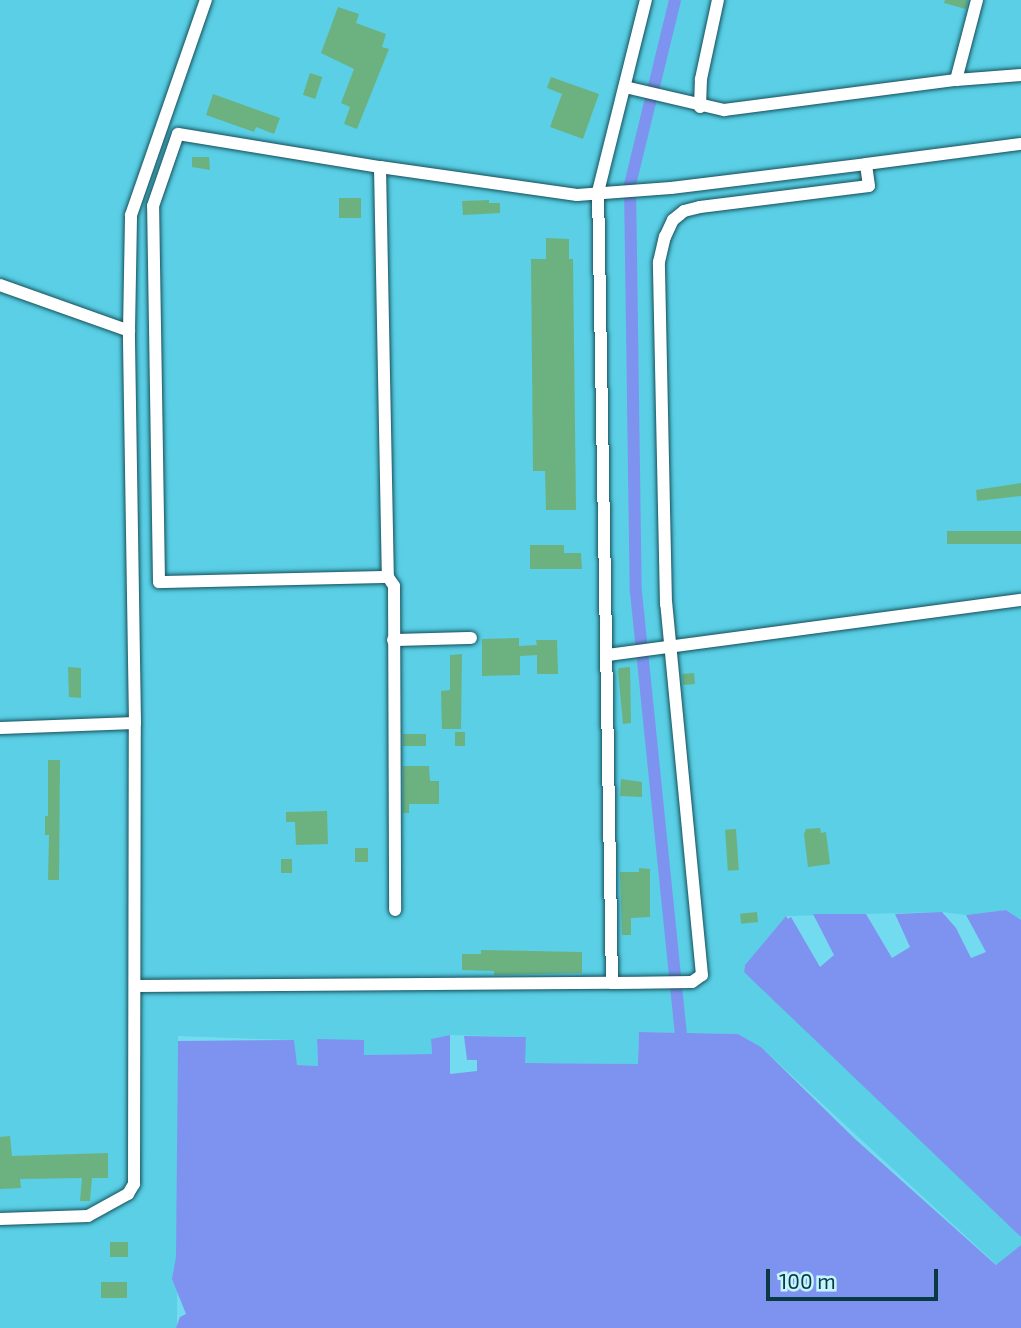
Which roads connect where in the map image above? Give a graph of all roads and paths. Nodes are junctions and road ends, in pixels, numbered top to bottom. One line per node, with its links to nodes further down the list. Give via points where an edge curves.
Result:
1 (206, 0): 14 (lane, via 131,215)
2 (646, 0): 7 (lane)
3 (718, 0): 8 (lane, via 701,79)
4 (977, 0): 6 (lane)
5 (1021, 75): 6 (lane)
6 (956, 80): 8 (lane, via 724,110)
7 (630, 89): 8 (lane); 12 (lane)
8 (700, 107)
9 (1021, 145): 10 (lane)
10 (866, 164): 12 (lane); 19 (lane, via 869,186 700,206 673,220 665,237 659,262)
11 (380, 167): 12 (lane, via 577,195); 15 (lane); 15 (lane, via 178,134 153,206 159,582)
12 (598, 192): 20 (lane)
13 (0, 285): 14 (lane)
14 (129, 331): 21 (lane)
15 (388, 577): 18 (lane, via 394,586)
16 (1021, 600): 19 (lane)
17 (471, 638): 18 (lane)
18 (393, 640): 23 (lane)
19 (664, 647): 20 (lane); 24 (lane, via 702,975 692,982)
20 (610, 655): 24 (lane)
21 (135, 723): 22 (lane); 25 (lane)
22 (0, 728)
23 (395, 910)
24 (612, 983): 25 (lane)
25 (136, 986): 26 (lane, via 134,1184 128,1194 88,1216)
26 (0, 1219)

